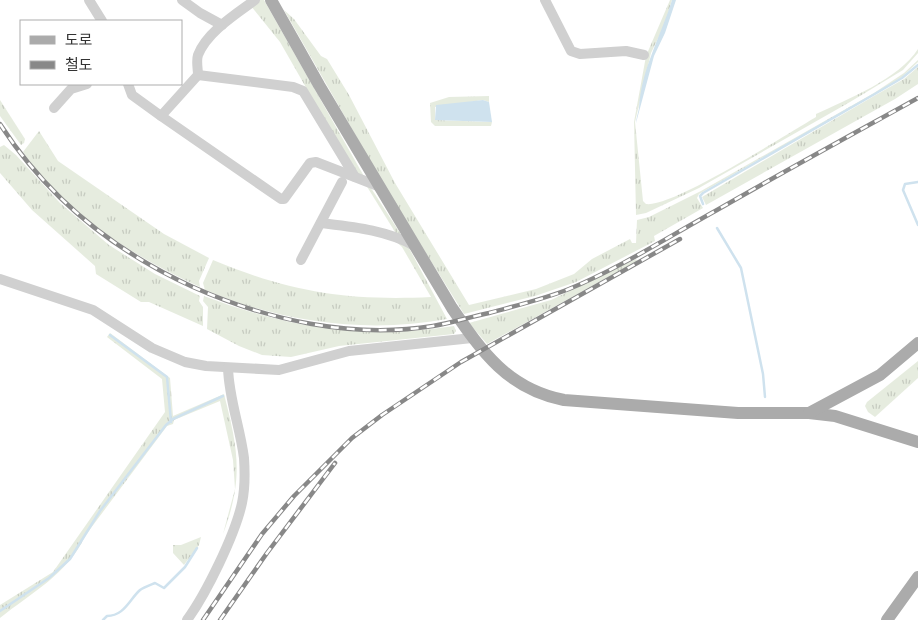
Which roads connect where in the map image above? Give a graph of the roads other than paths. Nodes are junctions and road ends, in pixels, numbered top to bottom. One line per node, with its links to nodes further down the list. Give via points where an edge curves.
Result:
1 (89, 0): 6 (street)
2 (182, 0): 7 (street)
3 (255, 0): 7 (street)
4 (271, 0): 16 (main road)
5 (545, 0): 8 (street, via 571,52 626,51)
6 (101, 20)
7 (222, 25): 9 (street, via 197,56)
8 (644, 55)
9 (198, 75): 13 (street); 14 (street, via 303,91)
10 (84, 85): 12 (street, via 71,90)
11 (128, 85): 13 (street, via 132,95)
12 (54, 108)
13 (161, 116): 14 (street, via 281,199 310,163 316,162)
14 (355, 177): 16 (street)
15 (342, 182): 17 (street)
16 (378, 186): 18 (main road)
17 (321, 222): 18 (street, via 371,230); 19 (street)
18 (415, 246): 21 (main road)
19 (301, 260)
20 (0, 279): 23 (street, via 93,310 168,356 185,362)
21 (476, 342): 23 (street, via 349,351 279,370); 24 (main road, via 506,375 544,396 738,413)
22 (918, 343): 24 (main road, via 880,375)
23 (228, 368): 27 (street, via 230,394 244,459 242,505 206,590)
24 (809, 413): 25 (main road, via 835,416)
25 (918, 442)
26 (916, 584): 28 (main road)
27 (187, 620)
28 (887, 620)

